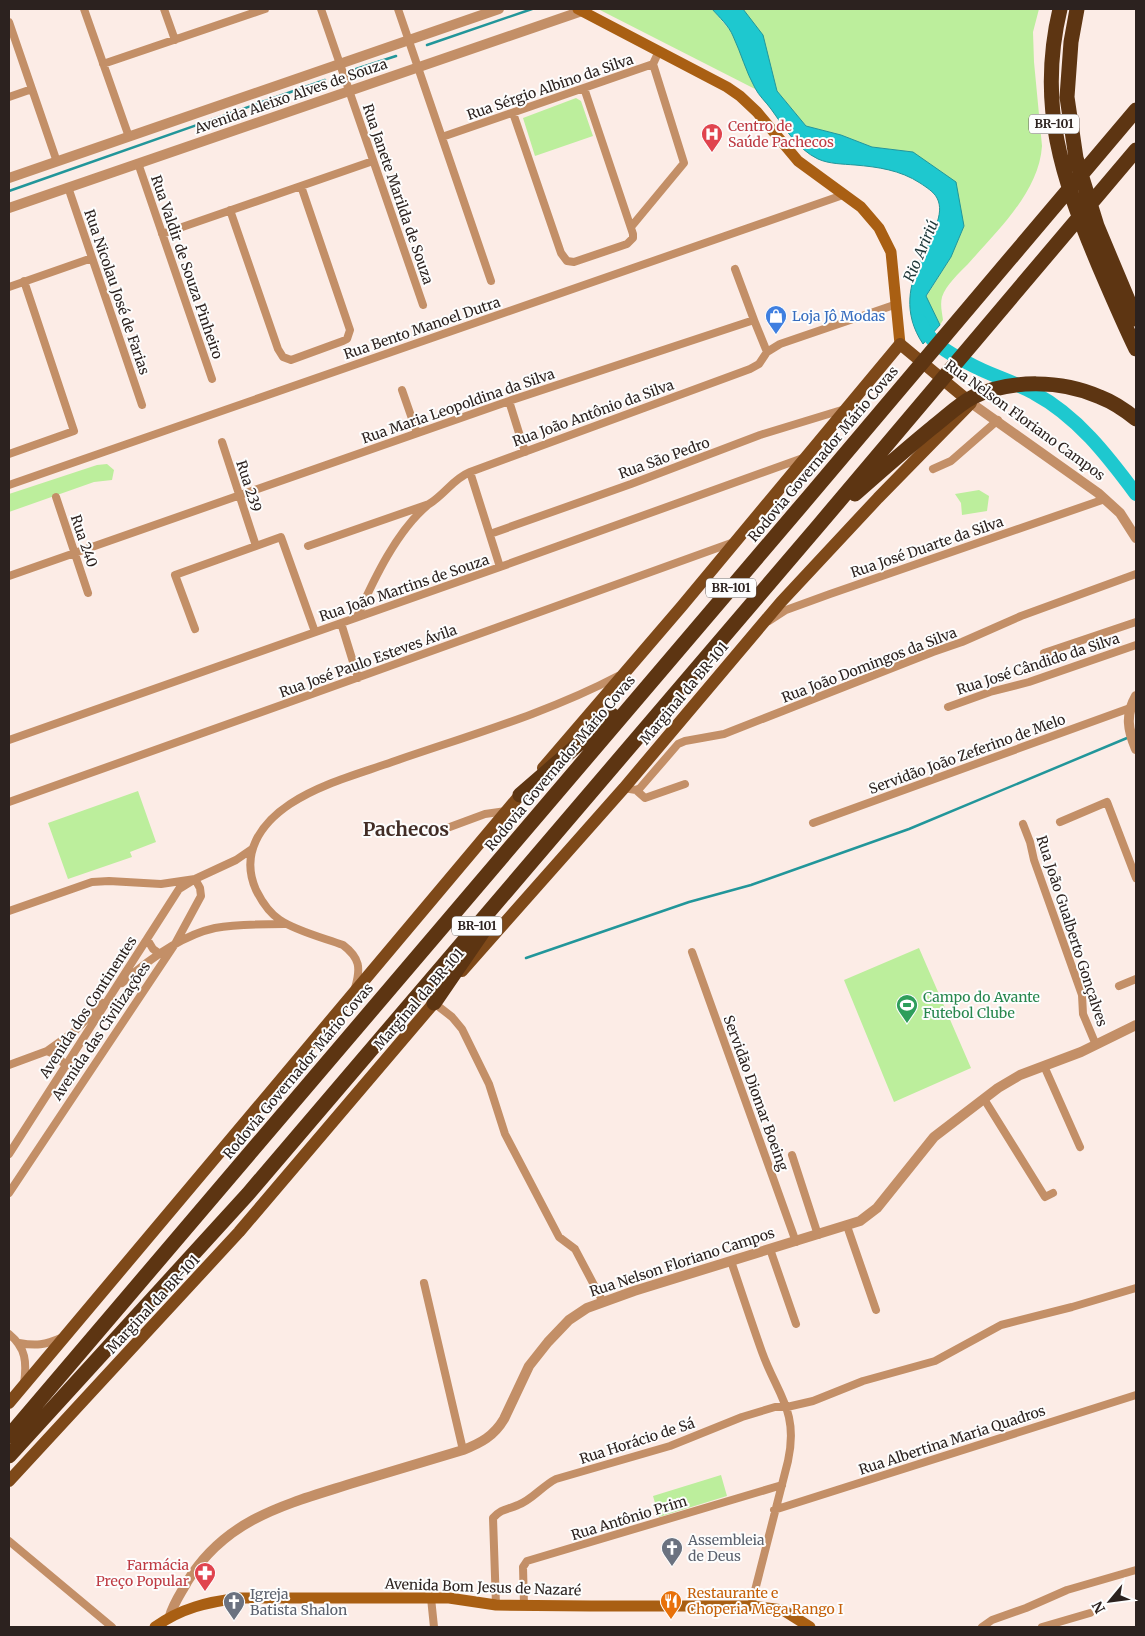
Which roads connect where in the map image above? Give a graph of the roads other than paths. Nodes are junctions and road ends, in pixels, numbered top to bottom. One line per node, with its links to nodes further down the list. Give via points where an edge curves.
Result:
1 (84, 9): 15 (street)
2 (164, 9): 12 (street)
3 (265, 9): 10 (street)
4 (321, 9): 16 (street, Rua Janete Marilda de Souza)
5 (398, 9): 13 (street)
6 (499, 9): 13 (street, Avenida Aleixo Alves de Souza)
7 (1060, 9): 49 (highway, BR-101, via 1051,80 1053,121 1062,166 1086,235)
8 (1077, 9): 46 (highway, BR-101, via 1066,97 1076,158 1097,226)
9 (580, 10): 14 (main road); 18 (street, Avenida Aleixo Alves de Souza)
10 (243, 12): 12 (street)
11 (9, 22): 20 (street)
12 (174, 40): 15 (street)
13 (409, 40): 16 (street, Avenida Aleixo Alves de Souza); 18 (street)
14 (659, 51): 17 (street, Rua Sérgio Albino da Silva); 34 (main road, via 740,96 798,161)
15 (104, 64): 25 (street)
16 (340, 64): 21 (street, Rua Janete Marilda de Souza); 25 (street, Avenida Aleixo Alves de Souza)
17 (652, 64): 19 (street, Rua Sérgio Albino da Silva); 37 (street, via 684,163)
18 (418, 67): 21 (street, Avenida Aleixo Alves de Souza); 26 (street)
19 (584, 88): 24 (street, Rua Sérgio Albino da Silva); 37 (street)
20 (32, 89): 22 (street); 29 (street)
21 (349, 91): 28 (street, Rua Janete Marilda de Souza); 30 (street, Avenida Aleixo Alves de Souza)
22 (9, 97)
23 (1136, 110): 92 (highway, Rodovia Governador Mário Covas / BR-101)
24 (514, 113): 26 (street, Rua Sérgio Albino da Silva); 37 (street, via 561,253 567,261 574,262 627,244 633,238)
25 (129, 137): 29 (street, Avenida Aleixo Alves de Souza)
26 (442, 138): 42 (street)
27 (1136, 150): 71 (highway, BR-101)
28 (373, 161): 32 (street); 45 (street, Rua Janete Marilda de Souza)
29 (57, 162): 31 (street, Avenida Aleixo Alves de Souza)
30 (138, 163): 33 (street, Avenida Aleixo Alves de Souza); 38 (street, Rua Valdir de Souza Pinheiro)
31 (9, 178)
32 (301, 186): 36 (street); 36 (street, via 349,334 343,341 291,360 283,357 278,349)
33 (68, 187): 35 (street, Avenida Aleixo Alves de Souza); 39 (street, Rua Nicolau José de Farias)
34 (844, 195): 44 (main road, via 870,216 885,238 891,252); 66 (street, Rua Bento Manoel Dutra)
35 (9, 208)
36 (230, 210): 38 (street)
37 (631, 227)
38 (162, 234): 51 (street, Rua Valdir de Souza Pinheiro)
39 (92, 258): 41 (street); 55 (street, Rua Nicolau José de Farias)
40 (735, 269): 47 (street)
41 (24, 281): 43 (street); 62 (street, via 74,431)
42 (491, 281)
43 (9, 287)
44 (897, 304): 48 (main road); 50 (street, via 780,344)
45 (423, 305)
46 (1136, 319)
47 (754, 320): 50 (street); 53 (street, Rua Maria Leopoldina da Silva)
48 (900, 344): 54 (main road, Rua Nelson Floriano Campos); 56 (main road)
49 (1136, 349)
50 (767, 352): 61 (street, Rua João Antônio da Silva, via 759,364 750,369)
51 (212, 379)
52 (402, 390): 59 (street)
53 (508, 401): 59 (street, Rua Maria Leopoldina da Silva); 61 (street)
54 (972, 403): 58 (street, Rua Nelson Floriano Campos); 85 (main road, Marginal da BR-101, via 878,498)
55 (142, 405)
56 (847, 408): 63 (main road); 72 (street, Rua São Pedro, via 760,435)
57 (1136, 418): 71 (highway, via 1100,396 1074,388 1048,384 1021,385 986,392 951,412)
58 (998, 420): 64 (street, via 951,461); 69 (street, Rua Nelson Floriano Campos)
59 (417, 433): 67 (street, Rua Maria Leopoldina da Silva)
60 (222, 442): 67 (street, Rua 239)
61 (525, 452): 65 (street, Rua João Antônio da Silva)
62 (9, 454)
63 (806, 457): 74 (main road); 78 (street, Rua João Martins de Souza)
64 (933, 469)
65 (470, 472): 70 (street, Rua João Antônio da Silva, via 455,480); 72 (street)
66 (9, 485)
67 (239, 495): 75 (street, Rua 239); 77 (street, Rua Maria Leopoldina da Silva)
68 (56, 498): 77 (street, Rua 240)
69 (1105, 499): 73 (street, Rua Nelson Floriano Campos, via 1120,513); 85 (street, Rua José Duarte da Silva, via 786,610)
70 (429, 504): 76 (street); 82 (street, Rua João Antônio da Silva, via 413,519 384,563)
71 (819, 525): 108 (highway, BR-101)
72 (490, 534): 78 (street)
73 (1136, 538)
74 (736, 541): 90 (main road); 91 (street, Rua José Paulo Esteves Ávila)
75 (256, 546): 86 (street, via 176,575); 87 (street, via 281,538)
76 (308, 546)
77 (74, 553): 80 (street, Rua Maria Leopoldina da Silva); 81 (street, Rua 240)
78 (500, 567): 82 (street, Rua João Martins de Souza)
79 (1136, 574): 99 (street, Rua João Domingos da Silva, via 724,734 685,741 678,744 640,788)
80 (9, 576)
81 (88, 592)
82 (357, 617): 84 (street, Rua João Martins de Souza)
83 (1136, 622): 89 (street)
84 (340, 623): 87 (street, Rua João Martins de Souza); 91 (street)
85 (761, 626): 99 (main road, Marginal da BR-101)
86 (195, 629)
87 (315, 632): 96 (street, Rua João Martins de Souza)
88 (1136, 645): 94 (street, Rua José Cândido da Silva)
89 (1044, 653)
90 (625, 673): 100 (main road); 107 (street, via 576,698 310,793 268,823)
91 (358, 678): 101 (street, Rua José Paulo Esteves Ávila)
92 (649, 683): 100 (highway); 155 (highway, Rodovia Governador Mário Covas / BR-101)
93 (1136, 696): 95 (street)
94 (948, 707)
95 (1130, 708): 97 (street, via 1129,729); 104 (street, Servidão João Zeferino de Melo)
96 (9, 740)
97 (1136, 749)
98 (685, 784): 99 (street, via 646,798)
99 (630, 789): 125 (main road, Marginal da BR-101)
100 (520, 795): 102 (main road)
101 (9, 802)
102 (506, 811): 106 (street, via 485,814); 124 (main road)
103 (1060, 822): 111 (street, via 1107,802)
104 (813, 823)
105 (1023, 824): 127 (street, Rua João Gualberto Gonçalves, via 1082,995 1083,1014)
106 (439, 832)
107 (252, 849): 109 (street); 110 (street)
108 (533, 859): 125 (highway); 157 (highway, BR-101, via 248,1194)
109 (236, 860): 110 (street, via 246,864); 112 (street)
110 (251, 873): 113 (street, via 259,897)
111 (1136, 878)
112 (195, 880): 114 (street, via 161,884 92,882); 117 (street, Avenida dos Continentes, via 179,890); 118 (street, Avenida das Civilizações, via 201,896)
113 (267, 907): 115 (street); 116 (street)
114 (9, 911)
115 (263, 924): 116 (street); 118 (street, via 214,928)
116 (287, 924): 124 (street, via 343,945 350,951 359,967)
117 (147, 939): 120 (street, via 153,950); 123 (street, Avenida dos Continentes)
118 (174, 944): 120 (street); 136 (street, Avenida das Civilizações)
119 (692, 952): 140 (street, Servidão Diomar Boeing)
120 (160, 954): 123 (street)
121 (1136, 979): 122 (street)
122 (1119, 986)
123 (114, 990): 128 (street, via 75,1030); 130 (street, Avenida dos Continentes)
124 (354, 994): 149 (main road)
125 (434, 1003): 145 (street, via 462,1029 489,1084 510,1143 559,1237 575,1249); 158 (main road, Marginal da BR-101, via 239,1232)
126 (1136, 1025): 127 (street, Rua Nelson Floriano Campos)
127 (1096, 1045): 131 (street, Rua Nelson Floriano Campos)
128 (47, 1051): 129 (street); 130 (street)
129 (9, 1066)
130 (66, 1066): 134 (street, Avenida dos Continentes)
131 (1044, 1066): 132 (street, Rua Nelson Floriano Campos, via 1015,1077); 133 (street)
132 (984, 1099): 137 (street, via 1045,1197); 138 (street, Rua Nelson Floriano Campos, via 934,1137 872,1213)
133 (1080, 1147)
134 (9, 1154)
135 (792, 1155): 139 (street)
136 (9, 1193)
137 (1053, 1194)
138 (847, 1226): 139 (street, Rua Nelson Floriano Campos); 146 (street)
139 (818, 1235): 140 (street, Rua Nelson Floriano Campos)
140 (796, 1242): 141 (street, Rua Nelson Floriano Campos)
141 (770, 1249): 142 (street, Rua Nelson Floriano Campos); 147 (street)
142 (731, 1260): 145 (street, Rua Nelson Floriano Campos); 154 (street, via 763,1354)
143 (424, 1283): 156 (street)
144 (1136, 1288): 154 (street, Rua Horácio de Sá, via 1001,1325 935,1360 863,1381 813,1402)
145 (603, 1302): 156 (street, Rua Nelson Floriano Campos, via 577,1314 548,1342 524,1374 500,1427 486,1439)
146 (876, 1310)
147 (796, 1324)
148 (9, 1334): 150 (street)
149 (65, 1337): 150 (street, via 45,1344); 151 (main road)
150 (19, 1343): 151 (street, via 25,1362)
151 (23, 1386): 153 (main road)
152 (1136, 1395): 160 (street, Rua Albertina Maria Quadros)
153 (9, 1403)
154 (787, 1407): 159 (street, via 791,1442); 165 (street, Rua Horácio de Sá, via 750,1414 670,1446 556,1480 524,1503 499,1511 493,1518)
155 (9, 1436)
156 (463, 1450): 163 (street, Rua Nelson Floriano Campos, via 288,1503 257,1516 219,1542 197,1566)
157 (9, 1456)
158 (9, 1481)
159 (782, 1485): 160 (street); 166 (street, Rua Antônio Prim, via 527,1561 523,1567)
160 (774, 1510): 167 (street)
161 (9, 1541): 171 (street)
162 (1136, 1570): 175 (street, via 1067,1590)
163 (184, 1587): 168 (street); 170 (street, Rua Nelson Floriano Campos)
164 (431, 1598): 165 (main road, Avenida Bom Jesus de Nazaré); 168 (main road, Avenida Bom Jesus de Nazaré, via 239,1598); 173 (street)
165 (496, 1604): 166 (main road, Avenida Bom Jesus de Nazaré)
166 (524, 1605): 167 (main road, Avenida Bom Jesus de Nazaré)
167 (751, 1606): 174 (main road, Avenida Bom Jesus de Nazaré, via 783,1610)
168 (189, 1609): 170 (main road, Avenida Bom Jesus de Nazaré)
169 (1090, 1613): 176 (street)
170 (170, 1616): 172 (main road, Avenida Bom Jesus de Nazaré)
171 (112, 1627)
172 (155, 1627)
173 (434, 1627)
174 (810, 1627)
175 (982, 1627)
176 (1042, 1627)

